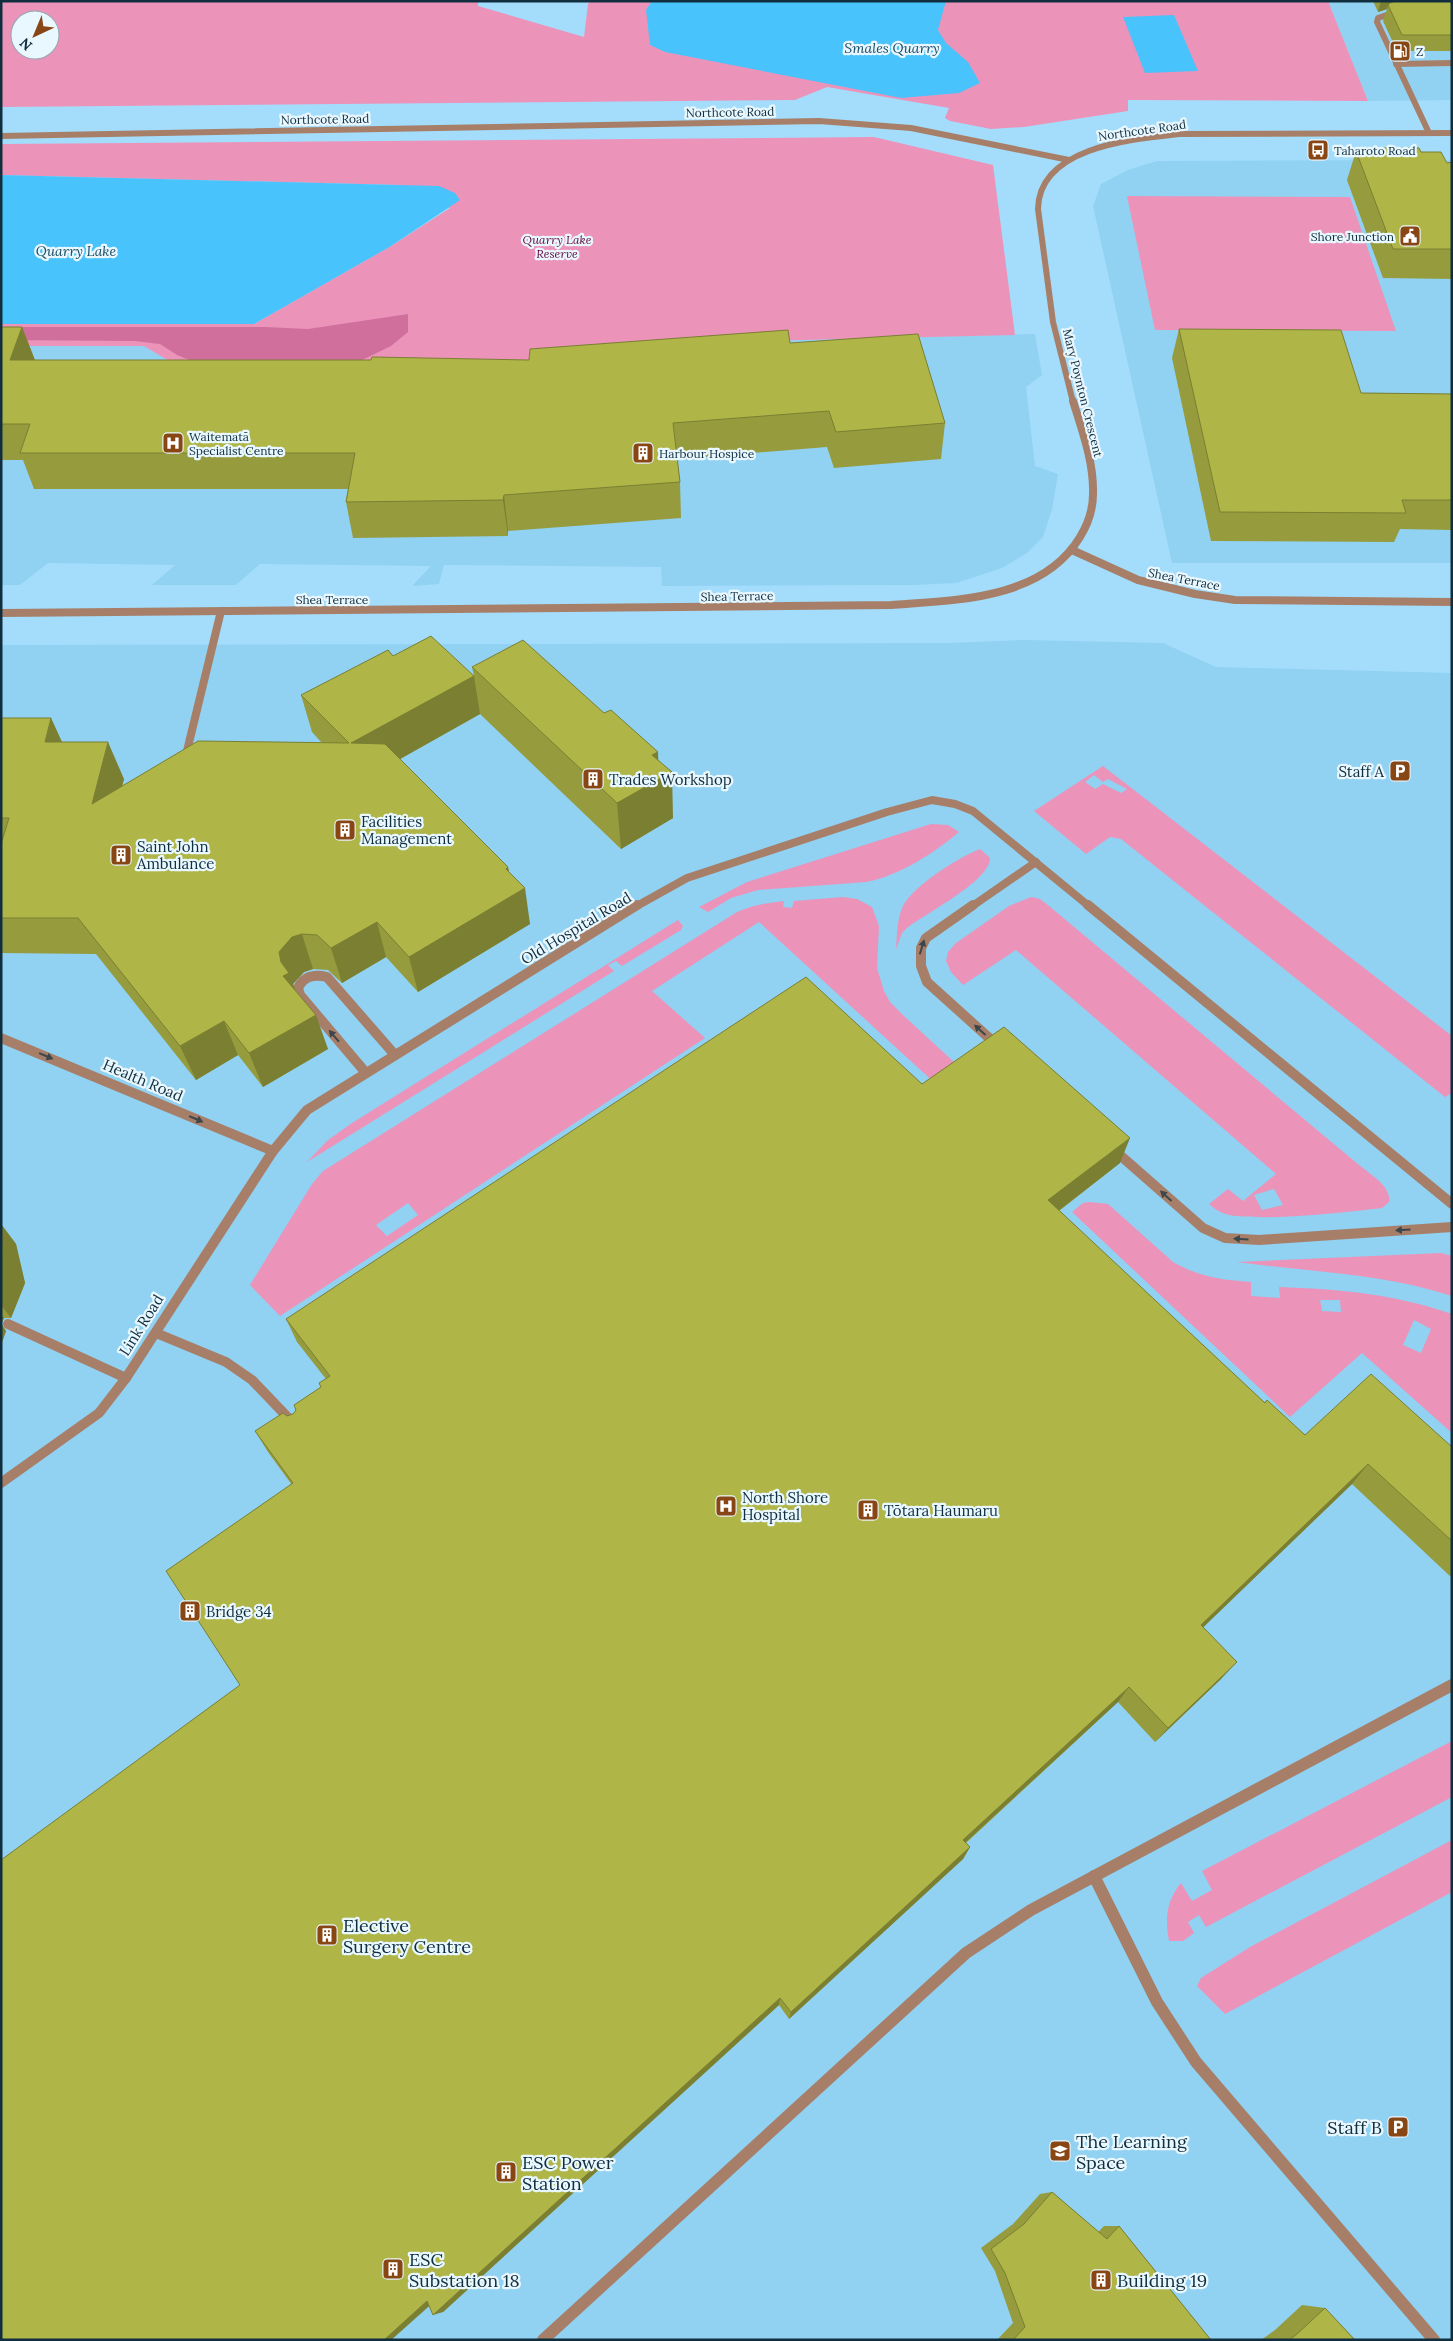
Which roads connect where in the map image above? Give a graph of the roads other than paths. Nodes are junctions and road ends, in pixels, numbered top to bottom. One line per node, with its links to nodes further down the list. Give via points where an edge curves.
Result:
1 (1405, 12): 3 (street, via 1387,12 1377,20)
2 (1452, 63): 3 (street)
3 (1396, 64): 4 (street)
4 (1429, 133): 5 (street, Northcote Road); 7 (street, Northcote Road, via 1240,131 1166,136 1111,144)
5 (1452, 133)
6 (1, 136): 7 (street, Northcote Road, via 819,121 911,128)
7 (1069, 160): 8 (street, Mary Poynton Crescent, via 1046,179 1040,189 1038,203 1059,354 1086,444 1093,481 1092,510)
8 (1072, 550): 9 (street, Shea Terrace, via 1165,589 1235,600); 10 (street, Shea Terrace, via 1041,576 991,594 892,605)
9 (1452, 602)
10 (221, 611): 11 (street, Shea Terrace); 12 (street)
11 (1, 613)
12 (186, 754)
13 (1036, 862): 15 (street, one-way to 13, via 927,982 921,970 920,952 926,938); 16 (street, Old Hospital Road, via 973,811 955,804 932,800 887,812 687,878 631,909); 20 (street)
14 (1, 1038): 19 (street, Health Road, one-way to 19)
15 (1003, 1051)
16 (395, 1055): 17 (street, Old Hospital Road); 17 (street, one-way to 16, via 300,996 298,988 303,980 314,975 326,977)
17 (366, 1073): 19 (street, Old Hospital Road, via 307,1110)
18 (1107, 1143): 21 (street, one-way to 18, via 1259,1240 1225,1238 1203,1228)
19 (273, 1151): 23 (street, Link Road)
20 (1452, 1204)
21 (1452, 1227)
22 (8, 1324): 24 (street)
23 (156, 1333): 24 (street, Link Road); 25 (street, via 226,1362 252,1380)
24 (126, 1378): 26 (street, Link Road, via 99,1413)
25 (300, 1430)
26 (1, 1484)
27 (1452, 1685): 28 (street)
28 (1094, 1876): 29 (street, via 1023,1914 960,1958); 30 (street, via 1157,2002 1196,2062)
29 (543, 2340)
30 (1434, 2340)

